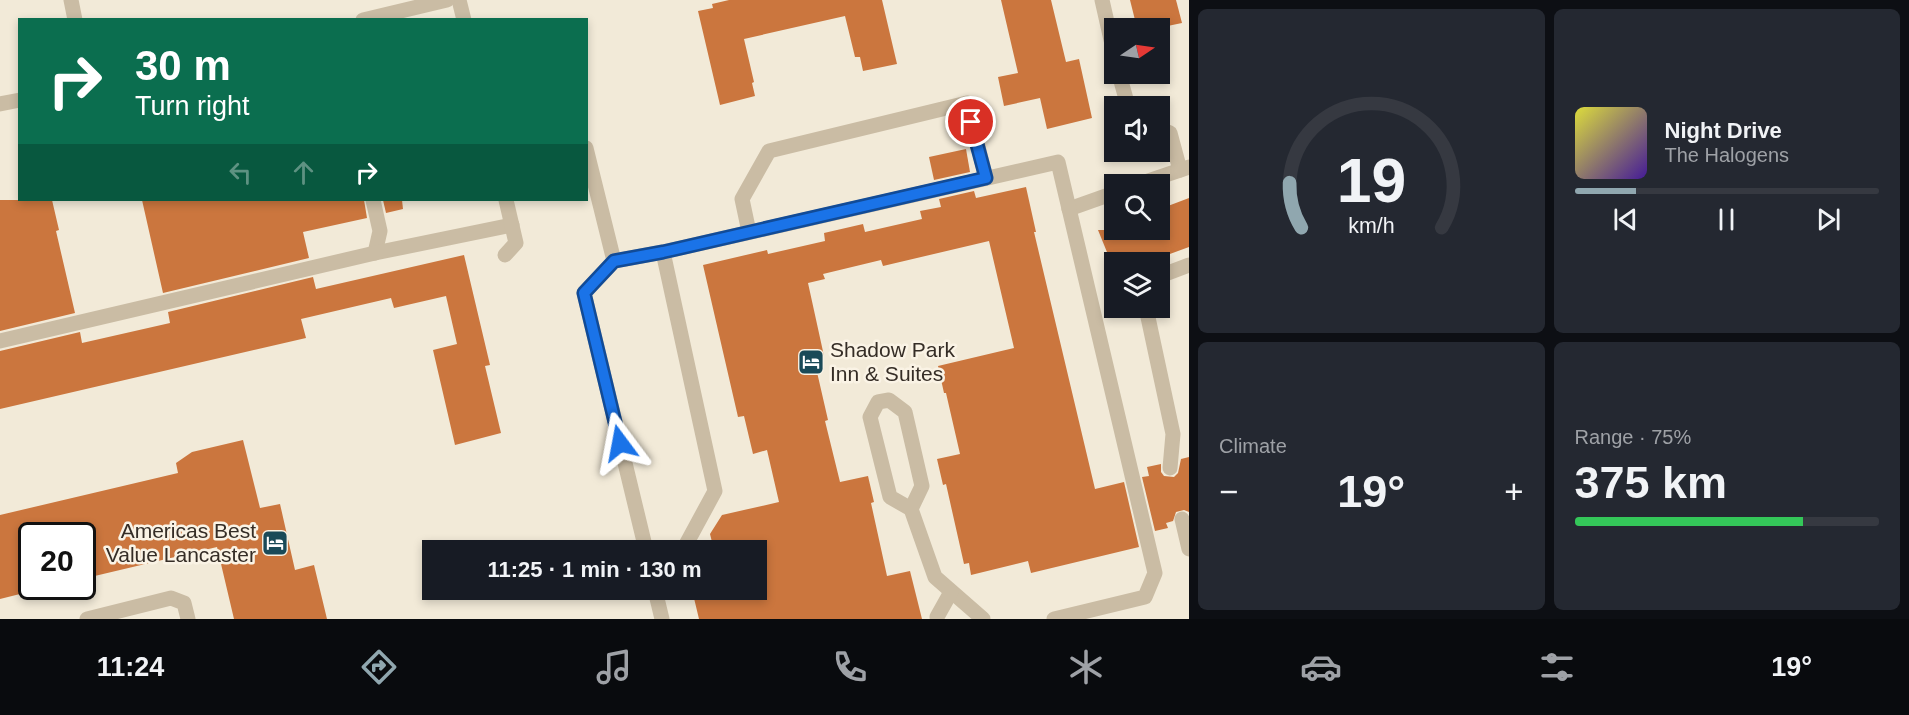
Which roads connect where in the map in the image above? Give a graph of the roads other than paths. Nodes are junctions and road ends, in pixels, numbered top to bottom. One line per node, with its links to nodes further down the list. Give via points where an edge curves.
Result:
1 (71, 0): 5 (street)
2 (447, 0): 6 (street)
3 (459, 0): 7 (street)
4 (1101, 0): 8 (street)
5 (75, 18)
6 (371, 18)
7 (464, 18)
8 (1105, 18)
9 (18, 100): 10 (street)
10 (0, 104)
11 (1170, 133): 13 (street)
12 (588, 156): 25 (street)
13 (1185, 169): 14 (street)
14 (1170, 174)
15 (986, 178): 19 (street, via 1058,162); 21 (street); 21 (street, via 967,103 769,151 742,199)
16 (1104, 197): 19 (street)
17 (373, 201): 23 (street, via 380,231)
18 (506, 201): 20 (street)
19 (1069, 209): 38 (street, via 1155,573 1145,597)
20 (512, 225): 23 (street); 24 (street, via 516,243)
21 (749, 232): 22 (street)
22 (663, 252): 25 (street); 34 (street, via 715,491)
23 (375, 253): 29 (street)
24 (505, 255)
25 (614, 261): 33 (street, via 584,293)
26 (1189, 265): 27 (street)
27 (1170, 272)
28 (1148, 318): 30 (street, via 1173,434)
29 (0, 341)
30 (1170, 468)
31 (911, 510): 31 (street, via 922,486 905,412 889,400 878,402 870,417 890,497); 36 (street, via 935,577)
32 (1182, 519): 35 (street)
33 (644, 540)
34 (688, 540)
35 (1189, 549)
36 (951, 592): 39 (street); 43 (street)
37 (659, 600): 42 (street)
38 (1109, 613): 44 (street)
39 (937, 617)
40 (87, 619): 41 (street, via 171,598 184,603)
41 (188, 619)
42 (662, 619)
43 (983, 619)
44 (1054, 619)

